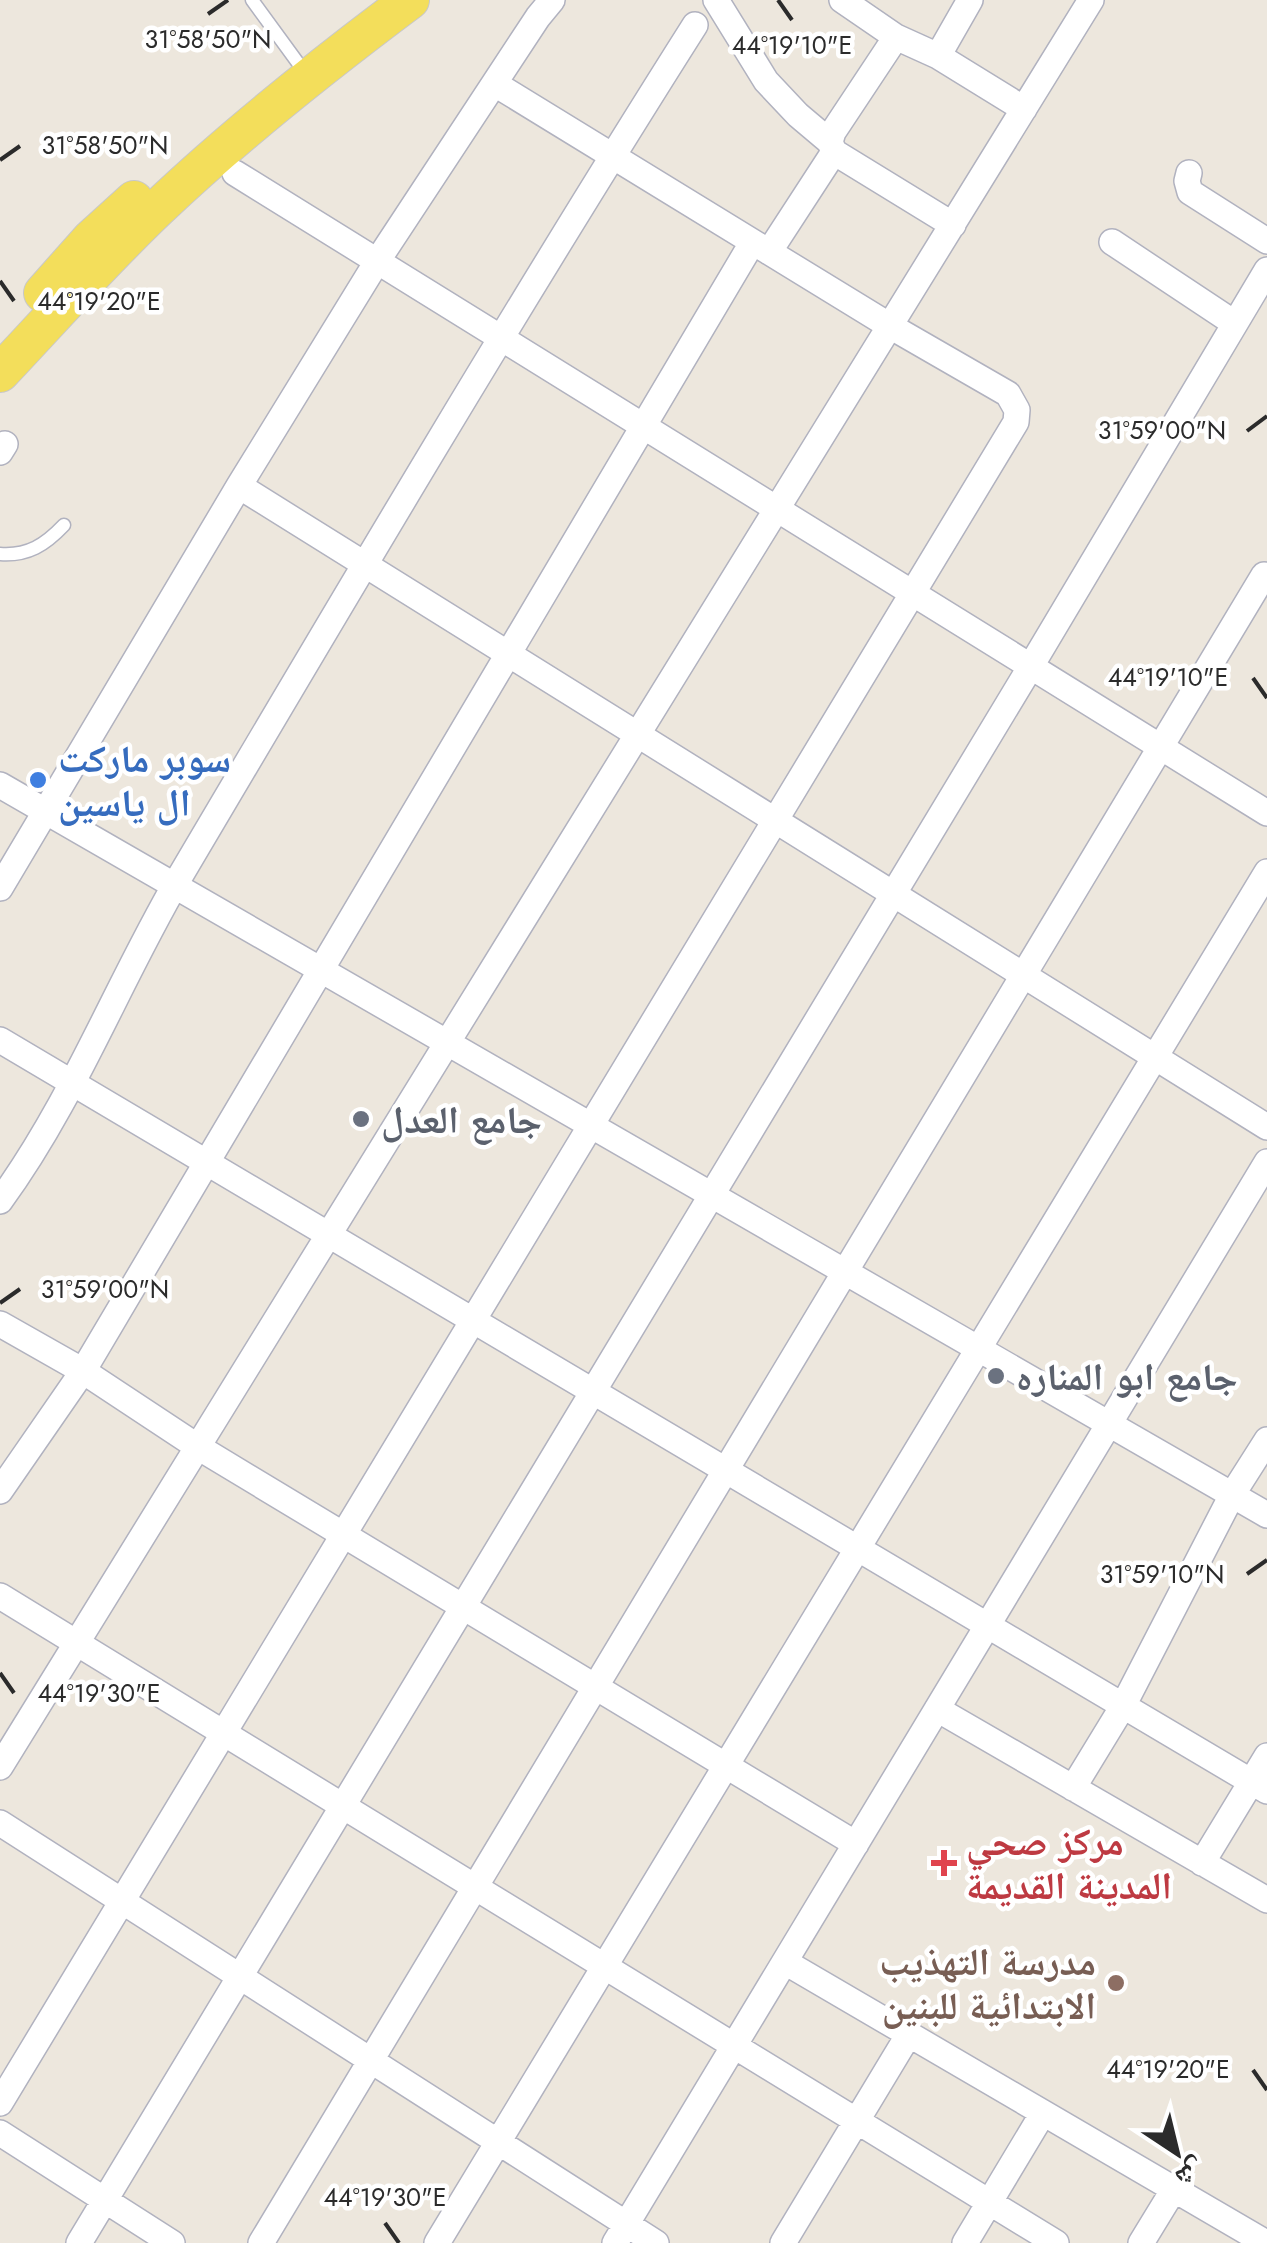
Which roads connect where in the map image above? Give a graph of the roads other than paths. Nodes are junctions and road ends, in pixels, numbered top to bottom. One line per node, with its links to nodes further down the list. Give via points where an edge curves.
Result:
1 (252, 0): 12 (lane)
2 (374, 0): 12 (main road)
3 (410, 0): 29 (main road, via 170,197)
4 (552, 0): 13 (street)
5 (716, 0): 15 (street, via 766,81)
6 (842, 0): 10 (street)
7 (970, 0): 11 (street)
8 (1092, 0): 14 (street)
9 (695, 25): 16 (street)
10 (896, 37): 11 (street); 15 (street, via 834,132)
11 (938, 56): 14 (street)
12 (298, 62): 28 (main road, via 91,239)
13 (495, 84): 16 (street); 23 (street)
14 (1024, 109): 19 (street)
15 (832, 147): 19 (street); 22 (street)
16 (612, 155): 22 (street); 27 (street)
17 (235, 172): 23 (street)
18 (1190, 173): 20 (street, via 1190,192)
19 (953, 225): 26 (street)
20 (1267, 241)
21 (1112, 242): 25 (street)
22 (760, 248): 26 (street); 30 (street)
23 (378, 260): 27 (street); 31 (street)
24 (1267, 270): 25 (street)
25 (1234, 323): 39 (street)
26 (890, 326): 32 (street); 37 (street, via 1008,394 1017,410 1016,422)
27 (503, 338): 30 (street); 35 (street)
28 (0, 340)
29 (0, 373)
30 (644, 425): 32 (street); 38 (street)
31 (239, 486): 35 (street); 43 (street)
32 (778, 508): 37 (street); 40 (street)
33 (64, 525): 34 (lane, via 28,553)
34 (0, 554)
35 (365, 564): 38 (street); 47 (street)
36 (1267, 576): 41 (street)
37 (913, 593): 39 (street); 45 (street)
38 (508, 654): 40 (street); 50 (street)
39 (1031, 666): 41 (street); 49 (street)
40 (638, 735): 45 (street); 53 (street)
41 (1160, 747): 44 (street); 51 (street)
42 (0, 785): 43 (street)
43 (46, 810): 47 (street); 48 (street)
44 (1267, 813)
45 (776, 820): 49 (street); 56 (street)
46 (1267, 872): 54 (street)
47 (176, 885): 50 (street); 55 (street)
48 (0, 888)
49 (894, 894): 51 (street); 60 (street)
50 (322, 970): 53 (street); 59 (street)
51 (1024, 975): 54 (street); 63 (street)
52 (0, 1040): 55 (street)
53 (448, 1042): 56 (street); 62 (street)
54 (1155, 1057): 57 (street); 66 (street)
55 (73, 1084): 59 (street); 61 (street)
56 (591, 1125): 60 (street); 64 (street)
57 (1267, 1126)
58 (1267, 1162): 69 (street)
59 (207, 1163): 62 (street); 67 (street)
60 (712, 1195): 63 (street); 68 (street)
61 (0, 1201)
62 (329, 1235): 64 (street); 71 (street)
63 (845, 1272): 66 (street); 72 (street)
64 (473, 1321): 68 (street); 76 (street)
65 (0, 1324): 67 (street)
66 (978, 1349): 69 (street); 77 (street)
67 (83, 1372): 71 (street); 73 (street)
68 (593, 1392): 72 (street); 79 (street)
69 (1109, 1424): 74 (street); 80 (street)
70 (1267, 1440): 74 (street)
71 (198, 1446): 76 (street); 81 (street)
72 (726, 1470): 77 (street); 82 (street)
73 (0, 1491)
74 (1232, 1495): 75 (street); 83 (street)
75 (1267, 1515)
76 (344, 1534): 79 (street); 85 (street)
77 (858, 1549): 80 (street); 87 (street)
78 (0, 1596): 81 (street)
79 (463, 1607): 82 (street); 91 (street)
80 (987, 1626): 83 (street); 84 (street)
81 (77, 1642): 85 (street); 88 (street)
82 (596, 1686): 87 (street); 95 (street)
83 (1123, 1706): 89 (street); 90 (street)
84 (937, 1709): 90 (street); 93 (street)
85 (224, 1732): 91 (street); 97 (street)
86 (1267, 1756): 89 (street)
87 (726, 1766): 93 (street); 99 (street)
88 (0, 1768)
89 (1259, 1787): 94 (street)
90 (1073, 1788): 94 (street)
91 (343, 1806): 95 (street); 100 (street)
92 (0, 1824): 97 (street)
93 (856, 1844): 98 (street)
94 (1202, 1863): 96 (street)
95 (476, 1886): 99 (street); 103 (street)
96 (1267, 1900)
97 (122, 1902): 100 (street); 104 (street)
98 (784, 1962): 101 (street); 102 (street)
99 (605, 1966): 102 (street); 108 (street)
100 (240, 1977): 103 (street); 110 (street)
101 (909, 2034): 105 (street); 106 (street)
102 (734, 2045): 106 (street); 112 (street)
103 (372, 2060): 108 (street); 115 (street)
104 (0, 2104)
105 (1043, 2113): 109 (street); 111 (street)
106 (857, 2120): 111 (street); 118 (street)
107 (0, 2133): 110 (street)
108 (498, 2142): 112 (street); 116 (street)
109 (1174, 2189): 121 (street); 122 (street)
110 (104, 2200): 113 (street); 114 (street)
111 (990, 2202): 119 (street); 120 (street)
112 (621, 2234): 117 (street)
113 (79, 2243)
114 (172, 2243)
115 (261, 2243)
116 (438, 2243)
117 (656, 2243)
118 (783, 2243)
119 (965, 2243)
120 (1056, 2243)
121 (1141, 2243)
122 (1266, 2243)

